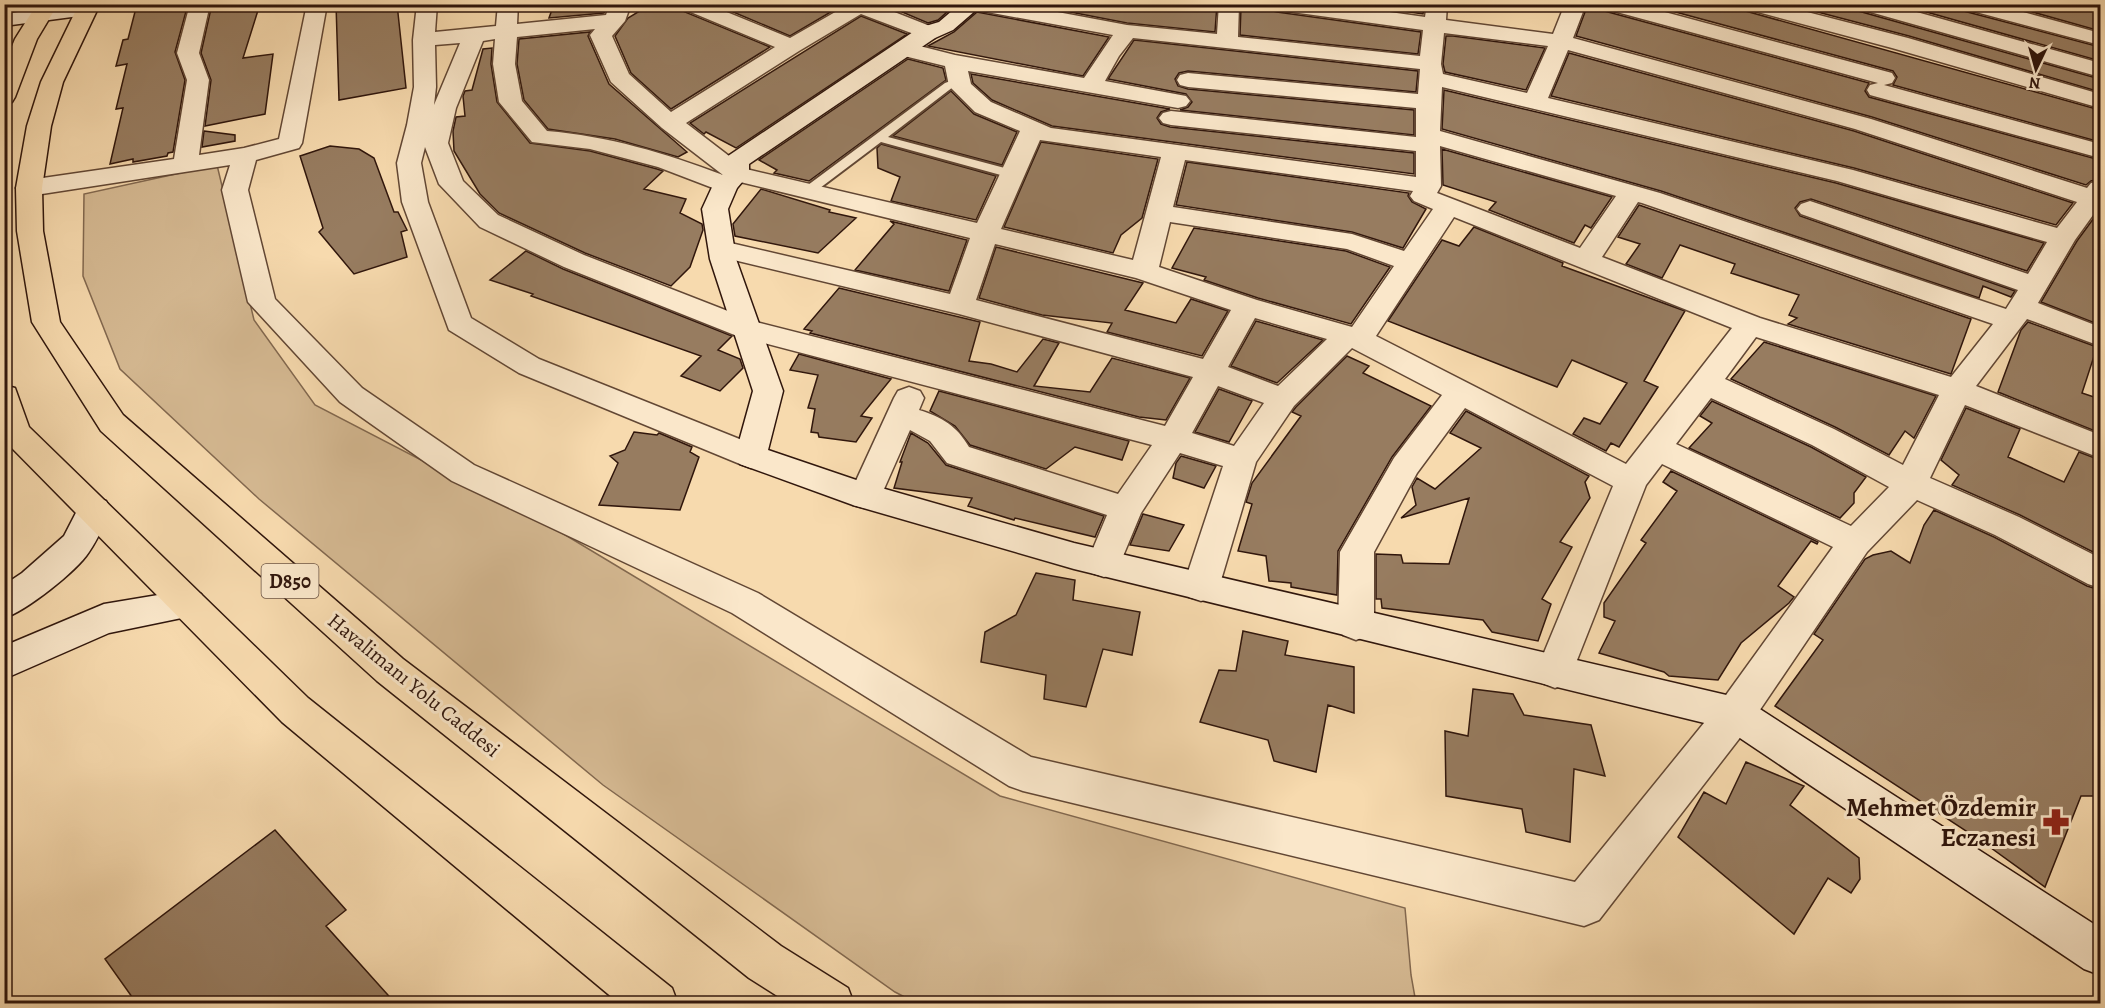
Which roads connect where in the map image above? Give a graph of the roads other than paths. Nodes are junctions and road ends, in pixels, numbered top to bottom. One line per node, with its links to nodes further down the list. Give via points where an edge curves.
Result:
1 (19, 4): 16 (street)
2 (200, 4): 57 (street, via 188,52 198,81)
3 (317, 4): 56 (street, via 290,143)
4 (428, 4): 31 (street)
5 (508, 4): 27 (street)
6 (688, 4): 36 (street)
7 (975, 4): 26 (street); 32 (street, via 946,26)
8 (1229, 4): 34 (street)
9 (1277, 4): 18 (street)
10 (1576, 4): 33 (street)
11 (1609, 4): 43 (street)
12 (1750, 4): 19 (street)
13 (1863, 4): 22 (street)
14 (1968, 4): 23 (street)
15 (859, 5): 32 (street); 36 (street)
16 (4, 6)
17 (89, 7): 21 (street); 61 (highway, Havalimanı Yolu Caddesi / D850, via 52,82 39,126)
18 (1336, 7): 24 (street)
19 (1786, 8): 35 (street)
20 (621, 9): 27 (street); 49 (street, via 601,35 619,77)
21 (44, 10): 25 (street); 29 (highway)
22 (1914, 11): 35 (street); 37 (street)
23 (2034, 13): 30 (street); 37 (street)
24 (1436, 15): 33 (street); 42 (street)
25 (4, 22): 29 (highway, via 22,30)
26 (1127, 31): 34 (street); 44 (street)
27 (505, 33): 28 (street); 59 (street, via 504,64 512,102 540,137 591,142)
28 (474, 36): 31 (street); 62 (street, via 444,108 436,143)
29 (26, 39): 45 (highway)
30 (2100, 39)
31 (423, 40): 66 (street, via 425,87 409,163)
32 (915, 41): 39 (street); 59 (street, via 737,161)
33 (1562, 41): 47 (street); 50 (street)
34 (1216, 42): 41 (street); 42 (street)
35 (1900, 43): 40 (street); 43 (street)
36 (791, 46): 49 (street)
37 (2026, 50): 38 (street); 40 (street)
38 (2100, 70)
39 (957, 72): 44 (street); 51 (street, via 960,86 983,106); 52 (lane, via 949,85)
40 (2023, 79): 46 (street)
41 (1188, 80): 42 (street); 48 (street)
42 (1430, 81): 47 (street); 53 (street)
43 (1881, 84): 50 (street); 55 (street)
44 (1091, 86): 48 (street)
45 (4, 97)
46 (2100, 101)
47 (1535, 102): 71 (street, via 1844,175)
48 (1174, 110): 53 (street); 54 (street)
49 (670, 123): 59 (street)
50 (1863, 124): 65 (street)
51 (1033, 128): 54 (street, via 1046,134); 58 (street)
52 (880, 138): 58 (lane); 63 (lane)
53 (1429, 141): 60 (street); 64 (street)
54 (1166, 151): 60 (street); 69 (street)
55 (2100, 151)
56 (245, 155): 57 (street); 110 (street, via 235,190 262,302 351,395 463,473 745,603 1023,773 1584,904)
57 (185, 164): 61 (street)
58 (1012, 174): 70 (street)
59 (731, 179): 63 (street); 72 (street, via 715,209)
60 (1428, 186): 67 (street, via 1423,196)
61 (29, 188): 113 (highway, Havalimanı Yolu Caddesi / D850, via 30,231 46,322 112,423 390,670 765,962)
62 (456, 188): 66 (street); 80 (street, via 489,221 574,261)
63 (808, 191): 70 (street)
64 (1632, 192): 73 (street); 77 (street)
65 (2097, 195): 71 (street)
66 (415, 202): 94 (street, via 459,323 529,366)
67 (1449, 205): 73 (street); 74 (street)
68 (1810, 209): 77 (street)
69 (1159, 213): 74 (street, via 1352,242); 75 (street)
70 (985, 234): 75 (street); 76 (street)
71 (2064, 238): 77 (street)
72 (722, 249): 76 (street); 80 (street)
73 (1586, 260): 79 (street)
74 (1412, 262): 81 (street)
75 (1144, 271): 78 (street)
76 (960, 305): 83 (street)
77 (2022, 305): 82 (street); 86 (street)
78 (1247, 306): 81 (street); 83 (street)
79 (1750, 325): 85 (street); 86 (street)
80 (747, 329): 84 (street); 94 (street, via 768,391)
81 (1353, 337): 87 (street); 89 (street)
82 (2100, 337)
83 (1209, 371): 89 (street); 91 (street)
84 (919, 374): 90 (street); 91 (street)
85 (1706, 383): 93 (street); 97 (street, via 1823,437)
86 (1958, 390): 92 (street); 97 (street)
87 (1460, 393): 96 (street); 107 (street, via 1405,466 1357,552)
88 (4, 395): 100 (highway, via 15,432)
89 (1283, 399): 95 (street)
90 (901, 417): 98 (street); 99 (street, via 933,425 950,439 957,455)
91 (1173, 439): 95 (street); 99 (street)
92 (2100, 447)
93 (1656, 448): 96 (street); 101 (street)
94 (751, 456): 98 (street)
95 (1241, 460): 104 (street)
96 (1631, 481): 109 (street)
97 (1912, 484): 101 (street); 103 (street, via 2007,526)
98 (865, 496): 102 (street)
99 (1126, 509): 102 (street)
100 (94, 510): 105 (street, via 76,545 34,584); 106 (highway)
101 (1855, 543): 110 (street)
102 (1104, 563): 104 (street)
103 (2100, 574)
104 (1200, 587): 107 (street)
105 (4, 603)
106 (188, 604): 108 (street, via 104,619); 112 (highway, via 295,710)
107 (1356, 625): 109 (street)
108 (4, 664)
109 (1555, 672): 110 (street)
110 (1735, 714): 111 (street)
111 (2100, 952)
112 (634, 997)
113 (832, 1004)

